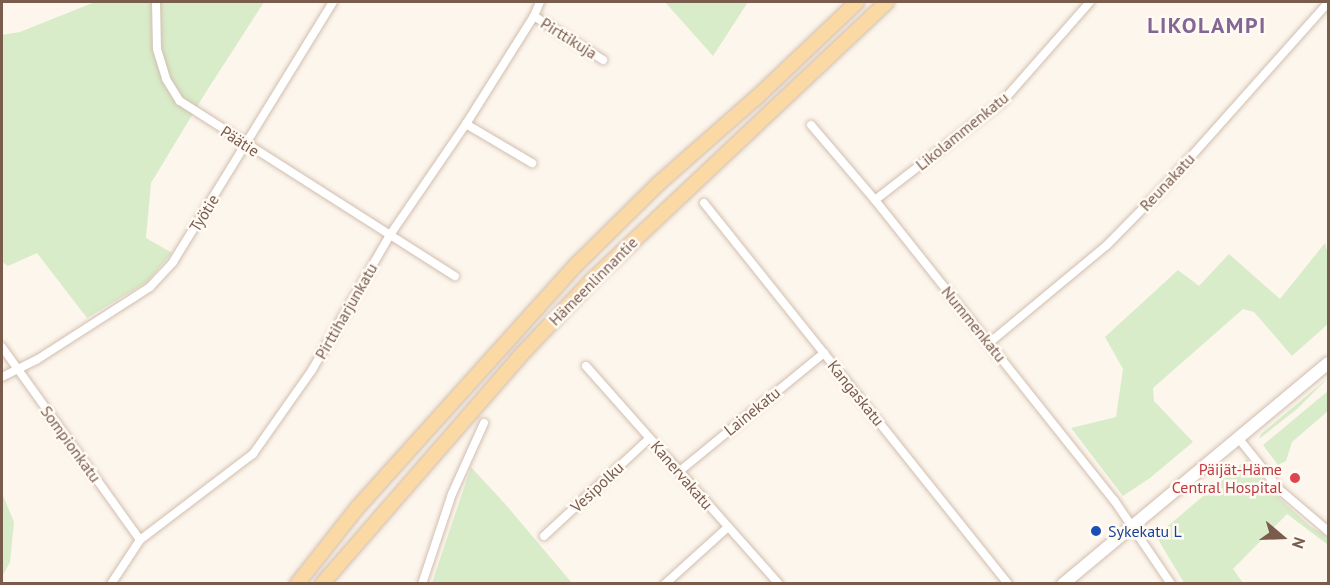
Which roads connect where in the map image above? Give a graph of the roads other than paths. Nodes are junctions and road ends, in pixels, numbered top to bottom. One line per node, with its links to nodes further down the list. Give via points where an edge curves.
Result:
1 (156, 2): 12 (street, Päätie, via 157,49 166,79 180,101)
2 (333, 2): 12 (street, Työtie)
3 (540, 2): 8 (street, Pirttiharjunkatu)
4 (857, 2): 35 (main road, Hämeenlinnantie, via 658,184 578,263 358,507)
5 (887, 2): 36 (main road, Hämeenlinnantie, via 592,280 519,357)
6 (1090, 2): 14 (street, Likolammenkatu, via 1002,102)
7 (1329, 3): 18 (street, Reunakatu, via 1107,245)
8 (534, 16): 9 (street, Pirttikuja); 10 (street, Pirttiharjunkatu)
9 (603, 60)
10 (466, 124): 13 (street); 16 (street, Pirttiharjunkatu)
11 (811, 125): 14 (street, Nummenkatu)
12 (246, 145): 16 (street, Päätie); 23 (street, Työtie, via 173,262 150,287)
13 (532, 163)
14 (874, 200): 18 (street, Nummenkatu)
15 (704, 203): 20 (street, Kangaskatu)
16 (390, 236): 17 (street, Päätie); 33 (street, Pirttiharjunkatu, via 312,370 253,454)
17 (455, 276)
18 (989, 343): 29 (street, Nummenkatu)
19 (2, 347): 23 (street, Sompionkatu)
20 (824, 353): 28 (street, Lainekatu); 40 (street, Kangaskatu)
21 (1329, 363): 27 (street)
22 (586, 366): 26 (street, Kanervakatu)
23 (17, 370): 24 (street, Työtie); 33 (street, Sompionkatu)
24 (2, 376)
25 (484, 423): 37 (street, via 452,494)
26 (650, 438): 28 (street, Kanervakatu); 32 (street, Vesipolku)
27 (1239, 439): 29 (street); 31 (street, via 1280,490)
28 (681, 470): 30 (street, Kanervakatu)
29 (1133, 525): 41 (street); 42 (street, Nummenkatu)
30 (728, 527): 38 (street); 39 (street, Kanervakatu)
31 (1329, 531)
32 (544, 536)
33 (140, 540): 34 (street, Pirttiharjunkatu)
34 (111, 584)
35 (297, 584)
36 (322, 584)
37 (422, 584)
38 (665, 584)
39 (779, 584)
40 (1008, 584)
41 (1063, 584)
42 (1171, 584)

